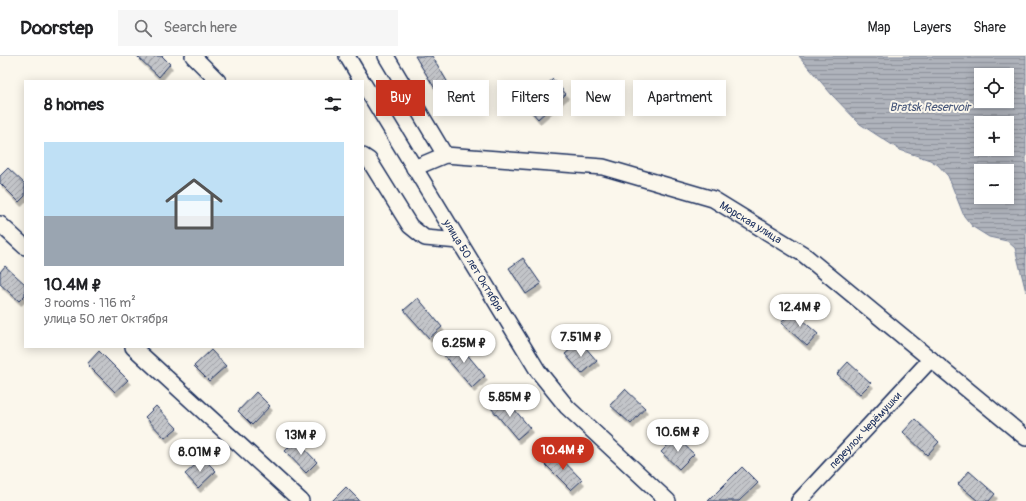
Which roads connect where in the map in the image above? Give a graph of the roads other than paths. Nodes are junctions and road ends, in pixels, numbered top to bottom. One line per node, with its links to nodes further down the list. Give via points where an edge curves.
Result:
1 (192, 56): 4 (street)
2 (347, 56): 5 (street, улица 50 лет Октября)
3 (386, 56): 7 (street)
4 (217, 80)
5 (361, 80)
6 (364, 85): 9 (street, улица 50 лет Октября)
7 (445, 155): 9 (street, Морская улица); 14 (street, Морская улица, via 604,167 713,199 803,254)
8 (364, 157): 11 (street, via 369,160 410,226 425,238)
9 (414, 168): 11 (street, улица 50 лет Октября)
10 (0, 224): 12 (street)
11 (459, 241): 17 (street, улица 50 лет Октября, via 547,383 567,407)
12 (24, 246)
13 (135, 348): 16 (street)
14 (931, 359): 15 (street, Морская улица); 18 (street, переулок Черёмушки)
15 (1026, 438)
16 (301, 501)
17 (668, 501)
18 (799, 501)

